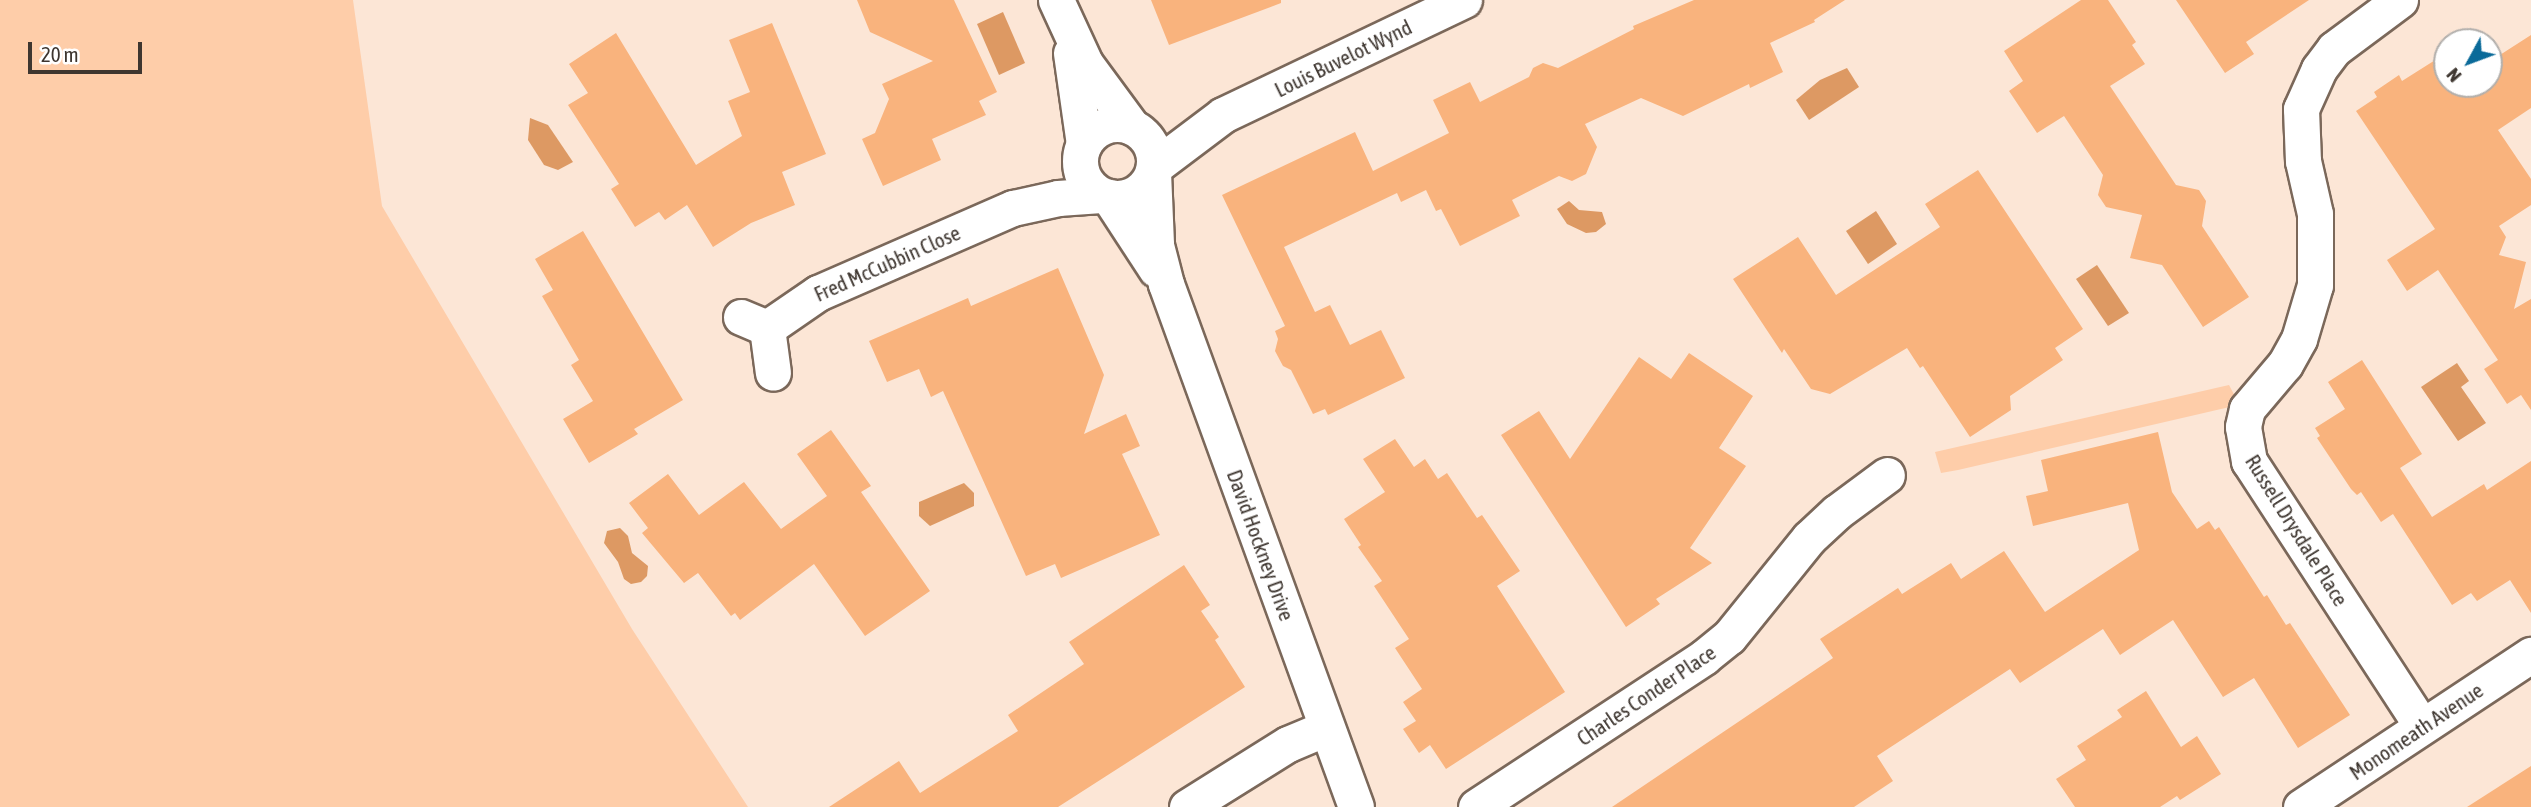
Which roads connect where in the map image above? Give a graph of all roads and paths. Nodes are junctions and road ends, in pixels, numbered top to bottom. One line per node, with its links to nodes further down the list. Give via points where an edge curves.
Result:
1 (1464, 0): 4 (street, Louis Buvelot Wynd)
2 (2400, 0): 14 (street, Russell Drysdale Place, via 2334,49 2319,69 2301,109 2303,161 2315,214 2315,285 2299,339 2247,409 2243,427 2249,461)
3 (1060, 13): 5 (street, via 1104,92); 6 (street, via 1081,104)
4 (1223, 115): 5 (street, Louis Buvelot Wynd); 7 (street, Louis Buvelot Wynd)
5 (1136, 129): 6 (street, via 1108,124 1094,132); 7 (street, via 1151,144)
6 (1083, 147): 8 (street, via 1081,171); 9 (street, Fred McCubbin Close)
7 (1154, 169): 8 (street, via 1148,182 1131,196); 10 (street, David Hockney Drive, via 1156,244)
8 (1105, 196): 9 (street, Fred McCubbin Close, via 1058,198); 10 (street, David Hockney Drive)
9 (1013, 208): 11 (street, Fred McCubbin Close, via 754,322)
10 (1166, 284): 15 (street, David Hockney Drive)
11 (773, 373)
12 (1887, 475): 18 (street, Charles Conder Place, via 1809,538 1729,637)
13 (2531, 655): 14 (street, Monomeath Avenue)
14 (2421, 725): 19 (street, Monomeath Avenue)
15 (1326, 728): 16 (street, via 1288,744); 17 (street, David Hockney Drive)
16 (1187, 807)
17 (1356, 807)
18 (1476, 807)
19 (2301, 807)

